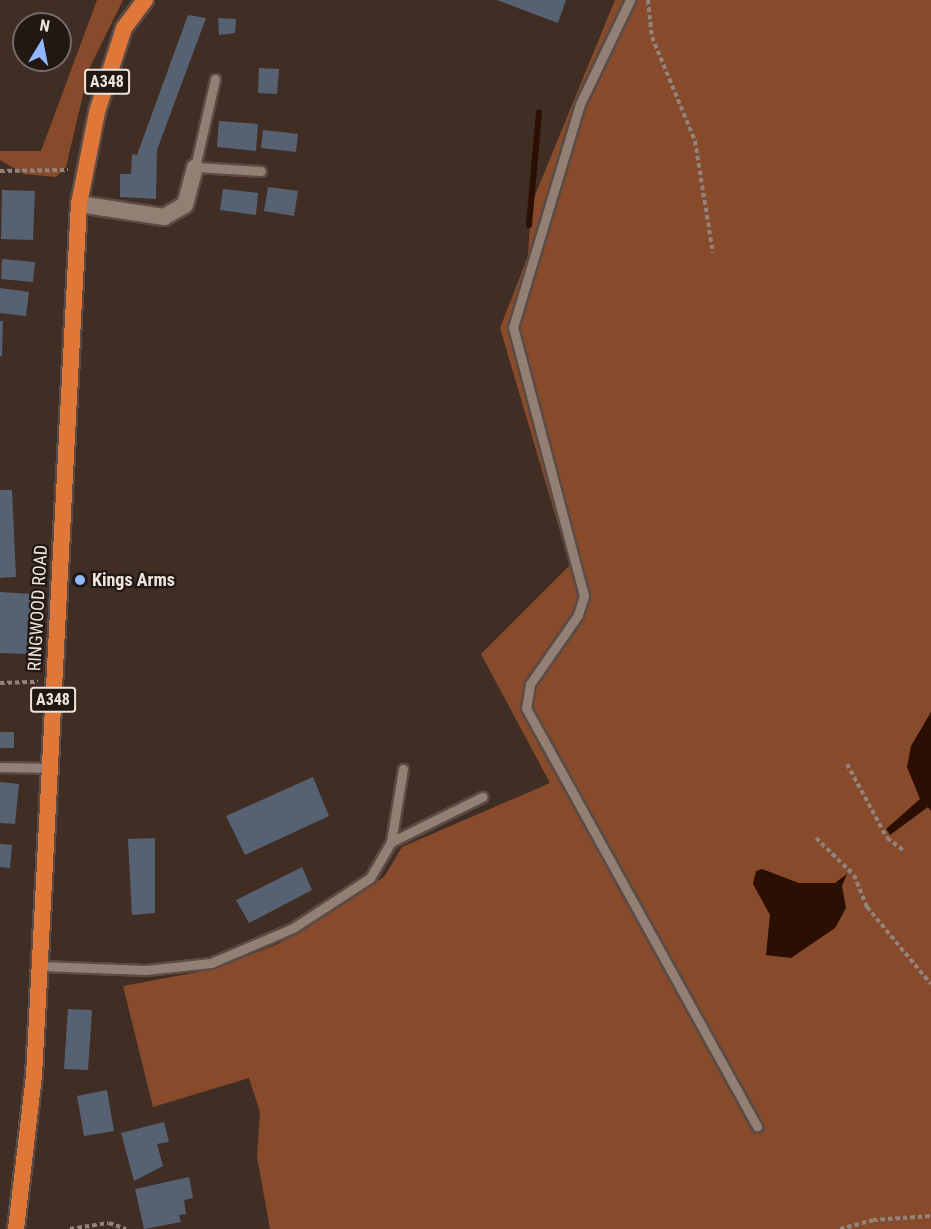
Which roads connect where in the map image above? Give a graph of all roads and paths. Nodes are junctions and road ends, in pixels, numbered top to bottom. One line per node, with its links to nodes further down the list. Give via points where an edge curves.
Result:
1 (146, 0): 6 (highway, RINGWOOD ROAD / A348, via 124,28)
2 (630, 0): 23 (lane, via 580,104 513,327 584,596 578,615 530,684 526,708)
3 (648, 0): 10 (path, via 652,38 695,141)
4 (215, 79): 5 (lane)
5 (195, 167): 8 (lane); 9 (street, via 185,205 164,217)
6 (86, 170): 7 (path); 9 (highway, RINGWOOD ROAD / A348)
7 (0, 171)
8 (261, 171)
9 (79, 204): 11 (highway, RINGWOOD ROAD / A348)
10 (713, 253)
11 (54, 681): 12 (path); 15 (highway, RINGWOOD ROAD / A348)
12 (0, 683)
13 (847, 764): 20 (path, via 887,838)
14 (0, 767): 15 (lane)
15 (50, 768): 21 (highway, RINGWOOD ROAD / A348)
16 (403, 769): 19 (lane)
17 (482, 797): 19 (lane)
18 (816, 838): 22 (path, via 854,875 874,918)
19 (391, 842): 21 (lane, via 369,878 293,928 211,963 146,970)
20 (904, 851)
21 (40, 966): 25 (highway, RINGWOOD ROAD / A348, via 26,1175)
22 (931, 984)
23 (757, 1126)
24 (931, 1216): 28 (path, via 873,1220)
25 (16, 1229)
26 (70, 1229): 27 (path, via 110,1223)
27 (126, 1229)
28 (840, 1229)

